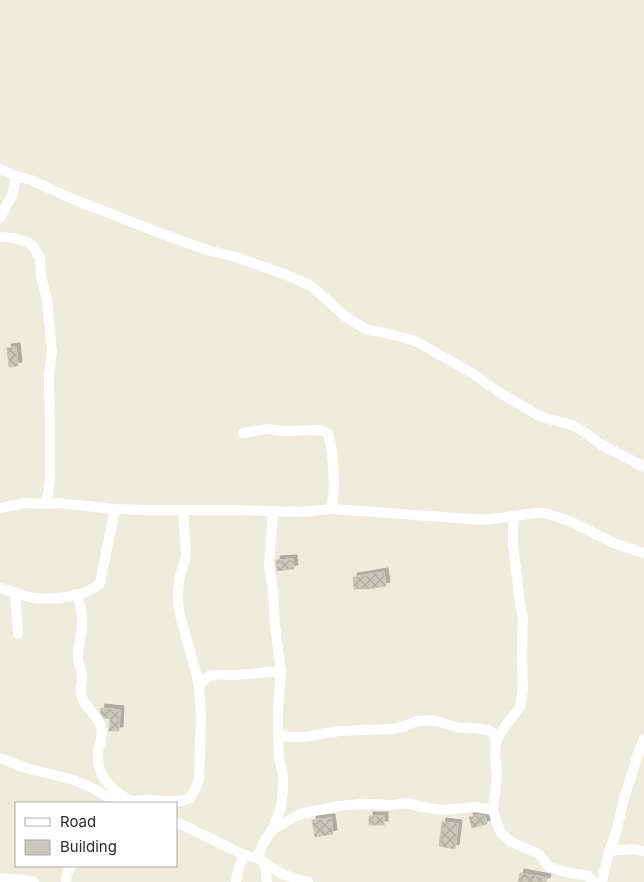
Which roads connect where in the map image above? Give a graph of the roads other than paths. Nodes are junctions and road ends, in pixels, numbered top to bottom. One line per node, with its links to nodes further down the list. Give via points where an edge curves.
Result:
1 (0, 169): 2 (street)
2 (16, 176): 3 (street, via 13,193); 6 (street, via 207,250 297,279 311,286 364,328 415,341 534,413 572,425)
3 (0, 218)
4 (0, 236): 7 (street, via 33,246 40,258 40,276 47,300 52,352 49,374 50,477)
5 (243, 433): 10 (street, via 268,429 320,430 327,433 332,451)
6 (644, 467)
7 (44, 504): 8 (street, via 25,503); 9 (street)
8 (0, 508)
9 (115, 509): 11 (street); 17 (street, via 100,582 88,592)
10 (332, 509): 12 (street); 13 (street, via 485,520)
11 (183, 510): 12 (street); 20 (street, via 186,556 180,576 178,604)
12 (273, 512): 19 (street, via 269,566)
13 (514, 516): 14 (street, via 553,515); 23 (street, via 513,545 524,618 524,689 520,707)
14 (644, 553)
15 (0, 588): 16 (street)
16 (15, 592): 17 (street, via 35,598); 18 (street)
17 (76, 594): 25 (street, via 82,607 78,656 81,695 101,727 100,769 114,790)
18 (18, 634)
19 (281, 671): 20 (street, via 211,675); 21 (street)
20 (198, 686): 25 (street, via 200,765 195,790 183,801)
21 (278, 732): 23 (street, via 284,736 304,737 339,731 392,729 430,720 459,728 488,730 493,732); 30 (street, via 283,790 281,807)
22 (644, 739): 32 (street)
23 (496, 743): 28 (street)
24 (0, 758): 26 (street, via 74,780)
25 (131, 801): 27 (street)
26 (115, 802)
27 (124, 802)
28 (493, 810): 30 (street, via 474,807 442,810 406,803 339,806 300,814); 37 (street, via 501,833 511,842 540,854 549,867)
29 (178, 824): 33 (street)
30 (272, 830): 34 (street, via 264,842)
31 (644, 851): 32 (street)
32 (609, 852): 37 (street)
33 (244, 855): 34 (street); 40 (street)
34 (261, 861): 41 (street); 42 (street, via 284,875)
35 (71, 867): 39 (street)
36 (0, 878): 38 (street)
37 (599, 881)
38 (34, 882)
39 (66, 882)
40 (236, 882)
41 (266, 882)
42 (308, 882)

